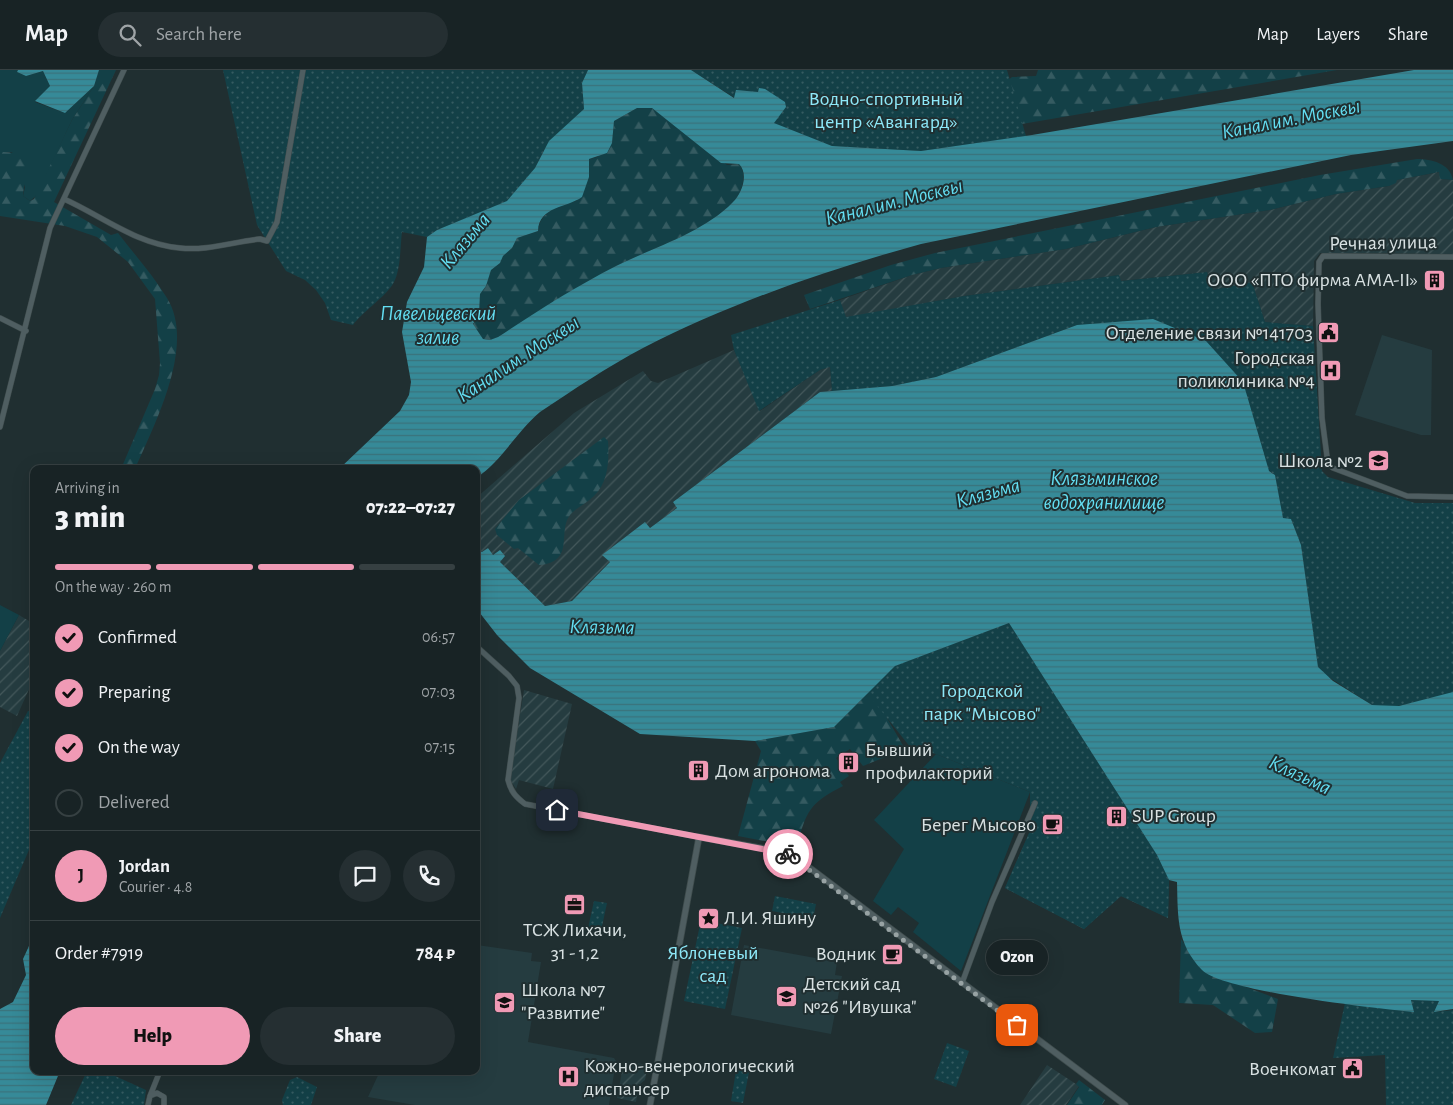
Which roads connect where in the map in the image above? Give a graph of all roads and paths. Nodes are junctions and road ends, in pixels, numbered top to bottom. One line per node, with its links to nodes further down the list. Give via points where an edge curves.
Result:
1 (124, 70): 3 (street)
2 (302, 70): 3 (street, via 277,222 267,240 212,248 179,248 147,241)
3 (64, 199): 6 (street, via 50,228)
4 (1453, 257): 8 (street, Речная улица, via 1323,256 1319,262 1318,304 1322,418 1328,464 1407,496)
5 (0, 318): 6 (street)
6 (26, 331): 7 (street)
7 (0, 427)
8 (1453, 497)
9 (480, 650): 11 (street, via 517,686 519,698 508,780 511,791 525,804)
10 (1035, 804): 12 (street, via 992,902)
11 (699, 837): 12 (street, via 791,855); 17 (street)
12 (962, 983): 18 (street)
13 (158, 1075): 14 (street)
14 (150, 1096): 15 (street); 16 (street, via 162,1095)
15 (148, 1105)
16 (164, 1105)
17 (650, 1105)
18 (1125, 1105)

